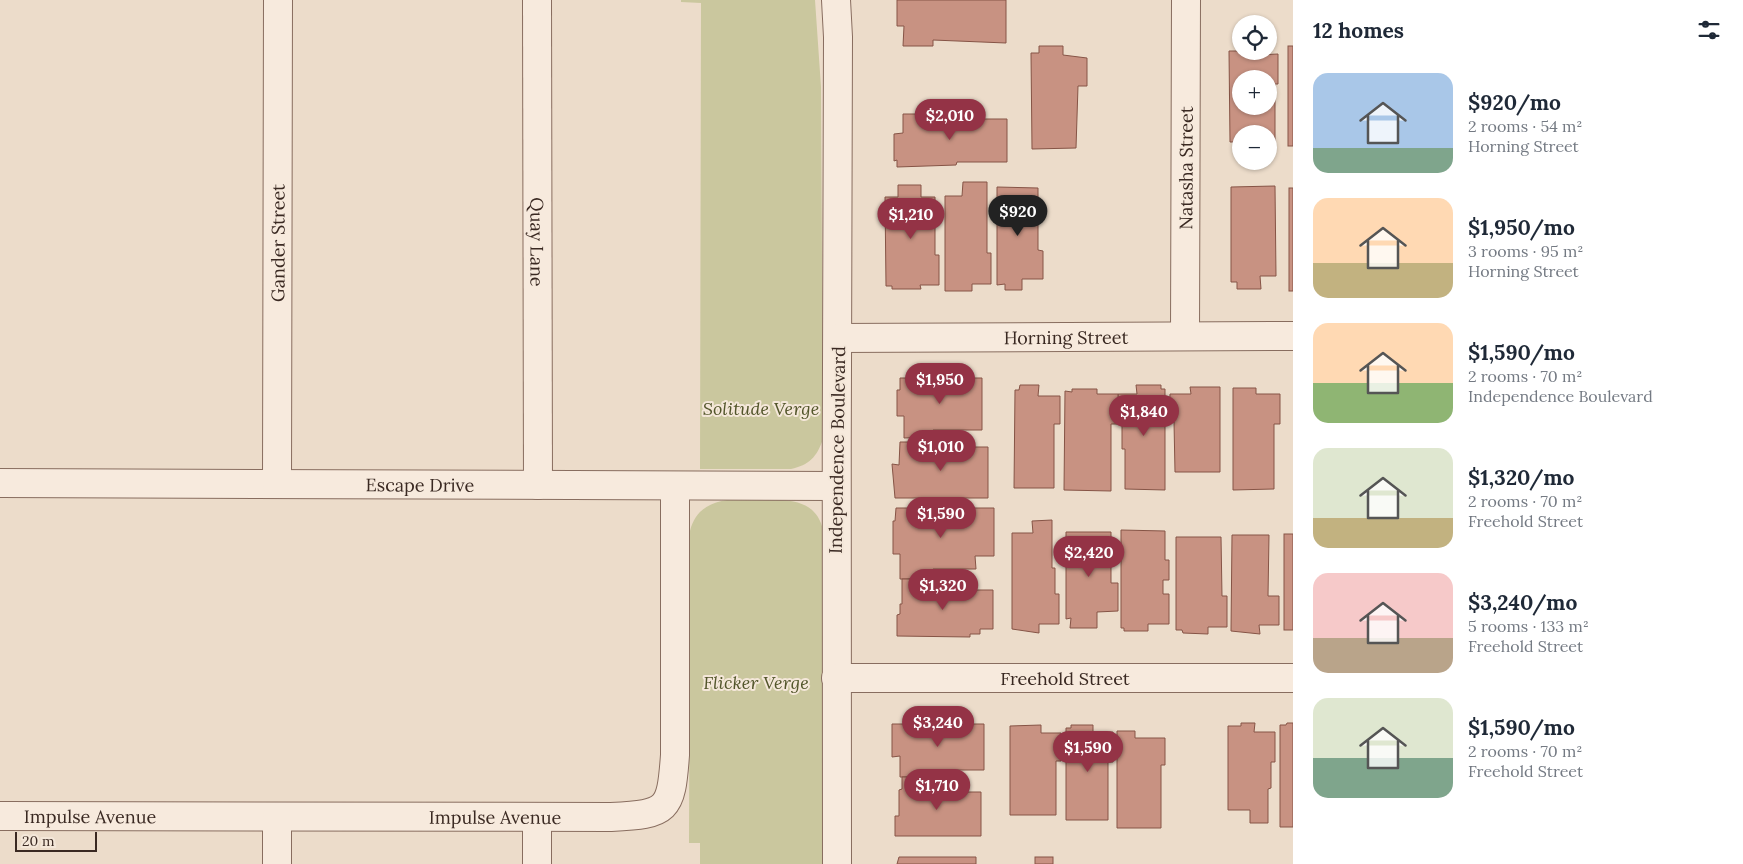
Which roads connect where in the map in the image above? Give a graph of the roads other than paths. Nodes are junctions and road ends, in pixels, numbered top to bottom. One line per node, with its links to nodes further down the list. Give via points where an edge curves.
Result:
1 (278, 0): 10 (street, Gander Street)
2 (537, 0): 12 (street, Quay Lane)
3 (836, 0): 6 (street, Independence Boulevard)
4 (844, 0): 6 (street, Independence Boulevard)
5 (1186, 0): 7 (street, Natasha Street)
6 (838, 37): 9 (street, Independence Boulevard)
7 (1186, 336): 8 (street, Horning Street); 9 (street, Horning Street)
8 (1293, 336)
9 (838, 338): 14 (street, Independence Boulevard)
10 (278, 484): 11 (street, Escape Drive); 12 (street, Escape Drive)
11 (1, 485)
12 (538, 485): 13 (street, Escape Drive)
13 (676, 486): 14 (street, Escape Drive); 19 (street, Impulse Avenue, via 675,754 670,797 659,810 640,815)
14 (835, 486): 15 (street, Independence Boulevard)
15 (836, 678): 16 (street, Freehold Street); 22 (street, Independence Boulevard)
16 (1293, 678)
17 (0, 816): 18 (street, Impulse Avenue)
18 (277, 816): 19 (street, Impulse Avenue); 20 (street)
19 (537, 817): 21 (street)
20 (277, 864)
21 (537, 864)
22 (837, 864)

